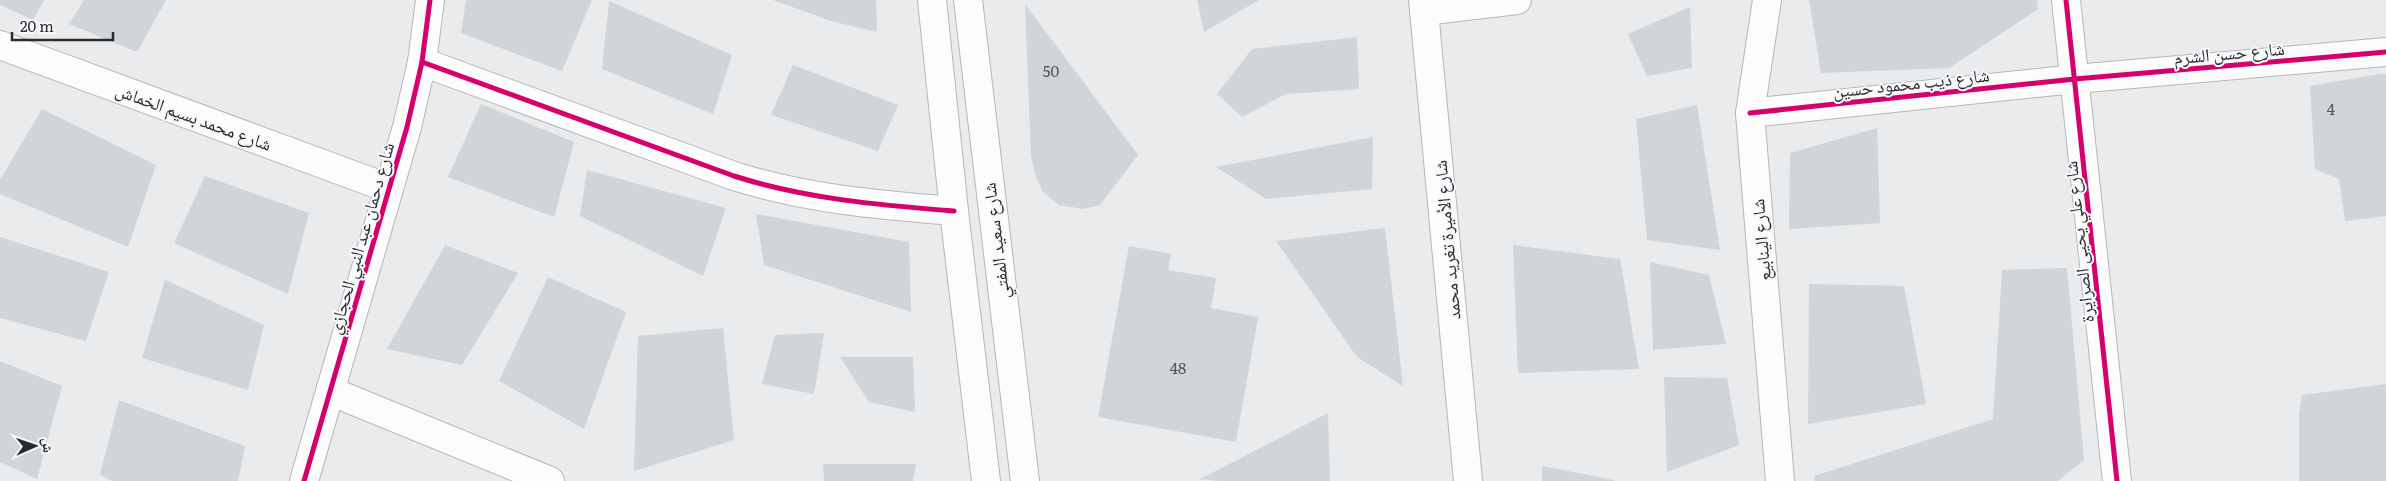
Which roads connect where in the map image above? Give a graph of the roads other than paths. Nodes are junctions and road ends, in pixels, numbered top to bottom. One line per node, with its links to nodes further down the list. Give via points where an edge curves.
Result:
1 (430, 0): 10 (street, شارع دحمان عبد النبي الحجازي)
2 (932, 0): 14 (street, شارع سعيد المفتي)
3 (968, 0): 19 (street, شارع سعيد المفتي)
4 (1517, 0): 7 (street)
5 (1768, 0): 12 (street, شارع الينابيع)
6 (2066, 0): 11 (street, شارع علي يحيى الصرايرة)
7 (1424, 6): 20 (street, شارع الأميرة تغريد محمد)
8 (0, 46): 13 (street, شارع محمد بسيم الخماش)
9 (2386, 52): 11 (street, شارع حسن الشرم)
10 (422, 62): 13 (street, شارع دحمان عبد النبي الحجازي); 14 (street, via 774,189 827,199)
11 (2075, 79): 12 (street, شارع ذيب محمود حسين); 22 (street, شارع علي يحيى الصرايرة)
12 (1750, 113): 21 (street, شارع الينابيع)
13 (388, 188): 15 (street, شارع دحمان عبد النبي الحجازي)
14 (954, 211): 18 (street, شارع سعيد المفتي)
15 (330, 391): 16 (street, شارع دحمان عبد النبي الحجازي); 17 (street)
16 (304, 481)
17 (550, 481)
18 (986, 481)
19 (1025, 481)
20 (1468, 481)
21 (1780, 481)
22 (2117, 481)

